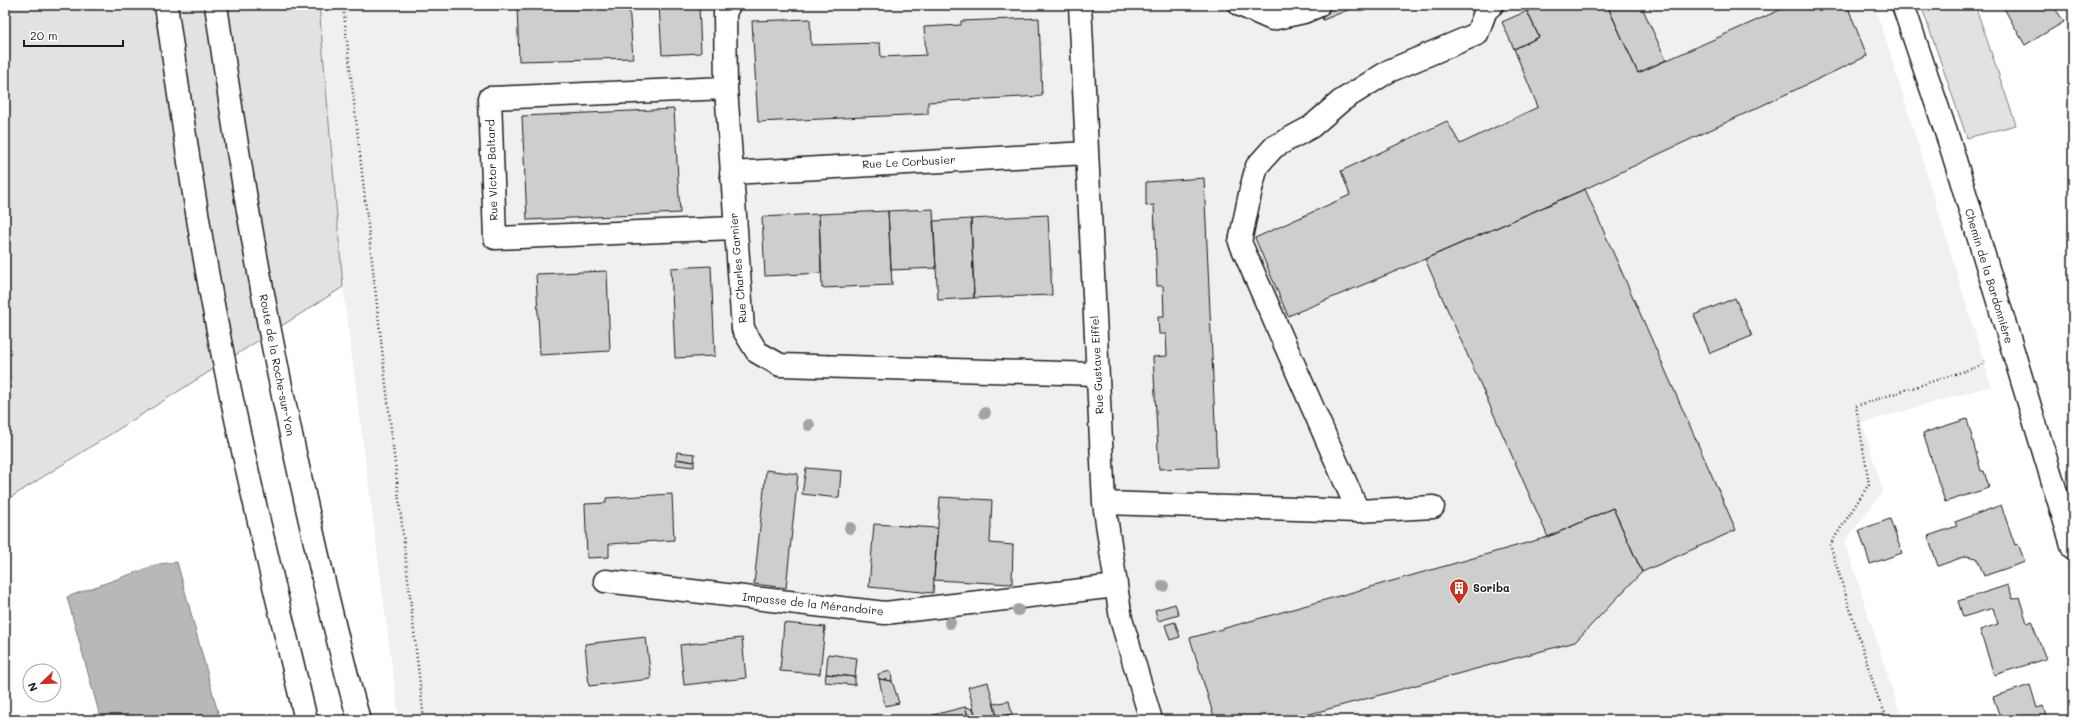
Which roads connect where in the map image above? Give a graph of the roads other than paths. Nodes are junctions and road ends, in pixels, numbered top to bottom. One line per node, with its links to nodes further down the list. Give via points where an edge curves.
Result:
1 (166, 5): 21 (main road, via 220,341)
2 (216, 5): 22 (main road, Route de la Roche-sur-Yon, via 262,295 325,588)
3 (729, 5): 9 (main road, Rue Charles Garnier, via 725,13)
4 (1080, 5): 10 (main road, Rue Gustave Eiffel)
5 (1240, 5): 8 (main road, via 1272,19)
6 (1492, 5): 17 (main road, via 1486,10 1477,34 1389,71 1341,101 1311,127 1274,147 1257,166 1240,242)
7 (1903, 5): 14 (main road, Chemin de la Bardonnière, via 1951,147 2008,339)
8 (1318, 6)
9 (726, 88): 11 (main road, Rue Charles Garnier); 12 (main road, Rue Victor Baltard, via 490,98 494,238)
10 (1086, 153): 11 (main road, Rue Le Corbusier); 13 (main road, Rue Gustave Eiffel)
11 (731, 173): 12 (main road, Rue Charles Garnier)
12 (734, 228): 13 (main road, Rue Charles Garnier, via 742,329 757,352 780,365)
13 (1097, 374): 15 (main road, Rue Gustave Eiffel)
14 (2065, 499): 18 (main road, Chemin de la Bardonnière)
15 (1104, 503): 17 (main road); 20 (main road, Rue Gustave Eiffel)
16 (1433, 507): 17 (main road)
17 (1358, 511)
18 (2073, 548)
19 (605, 580): 20 (main road, Impasse de la Mérandoire, via 884,613)
20 (1116, 586): 23 (main road, Rue Gustave Eiffel, via 1121,619)
21 (306, 720)
22 (359, 720)
23 (1151, 720)

